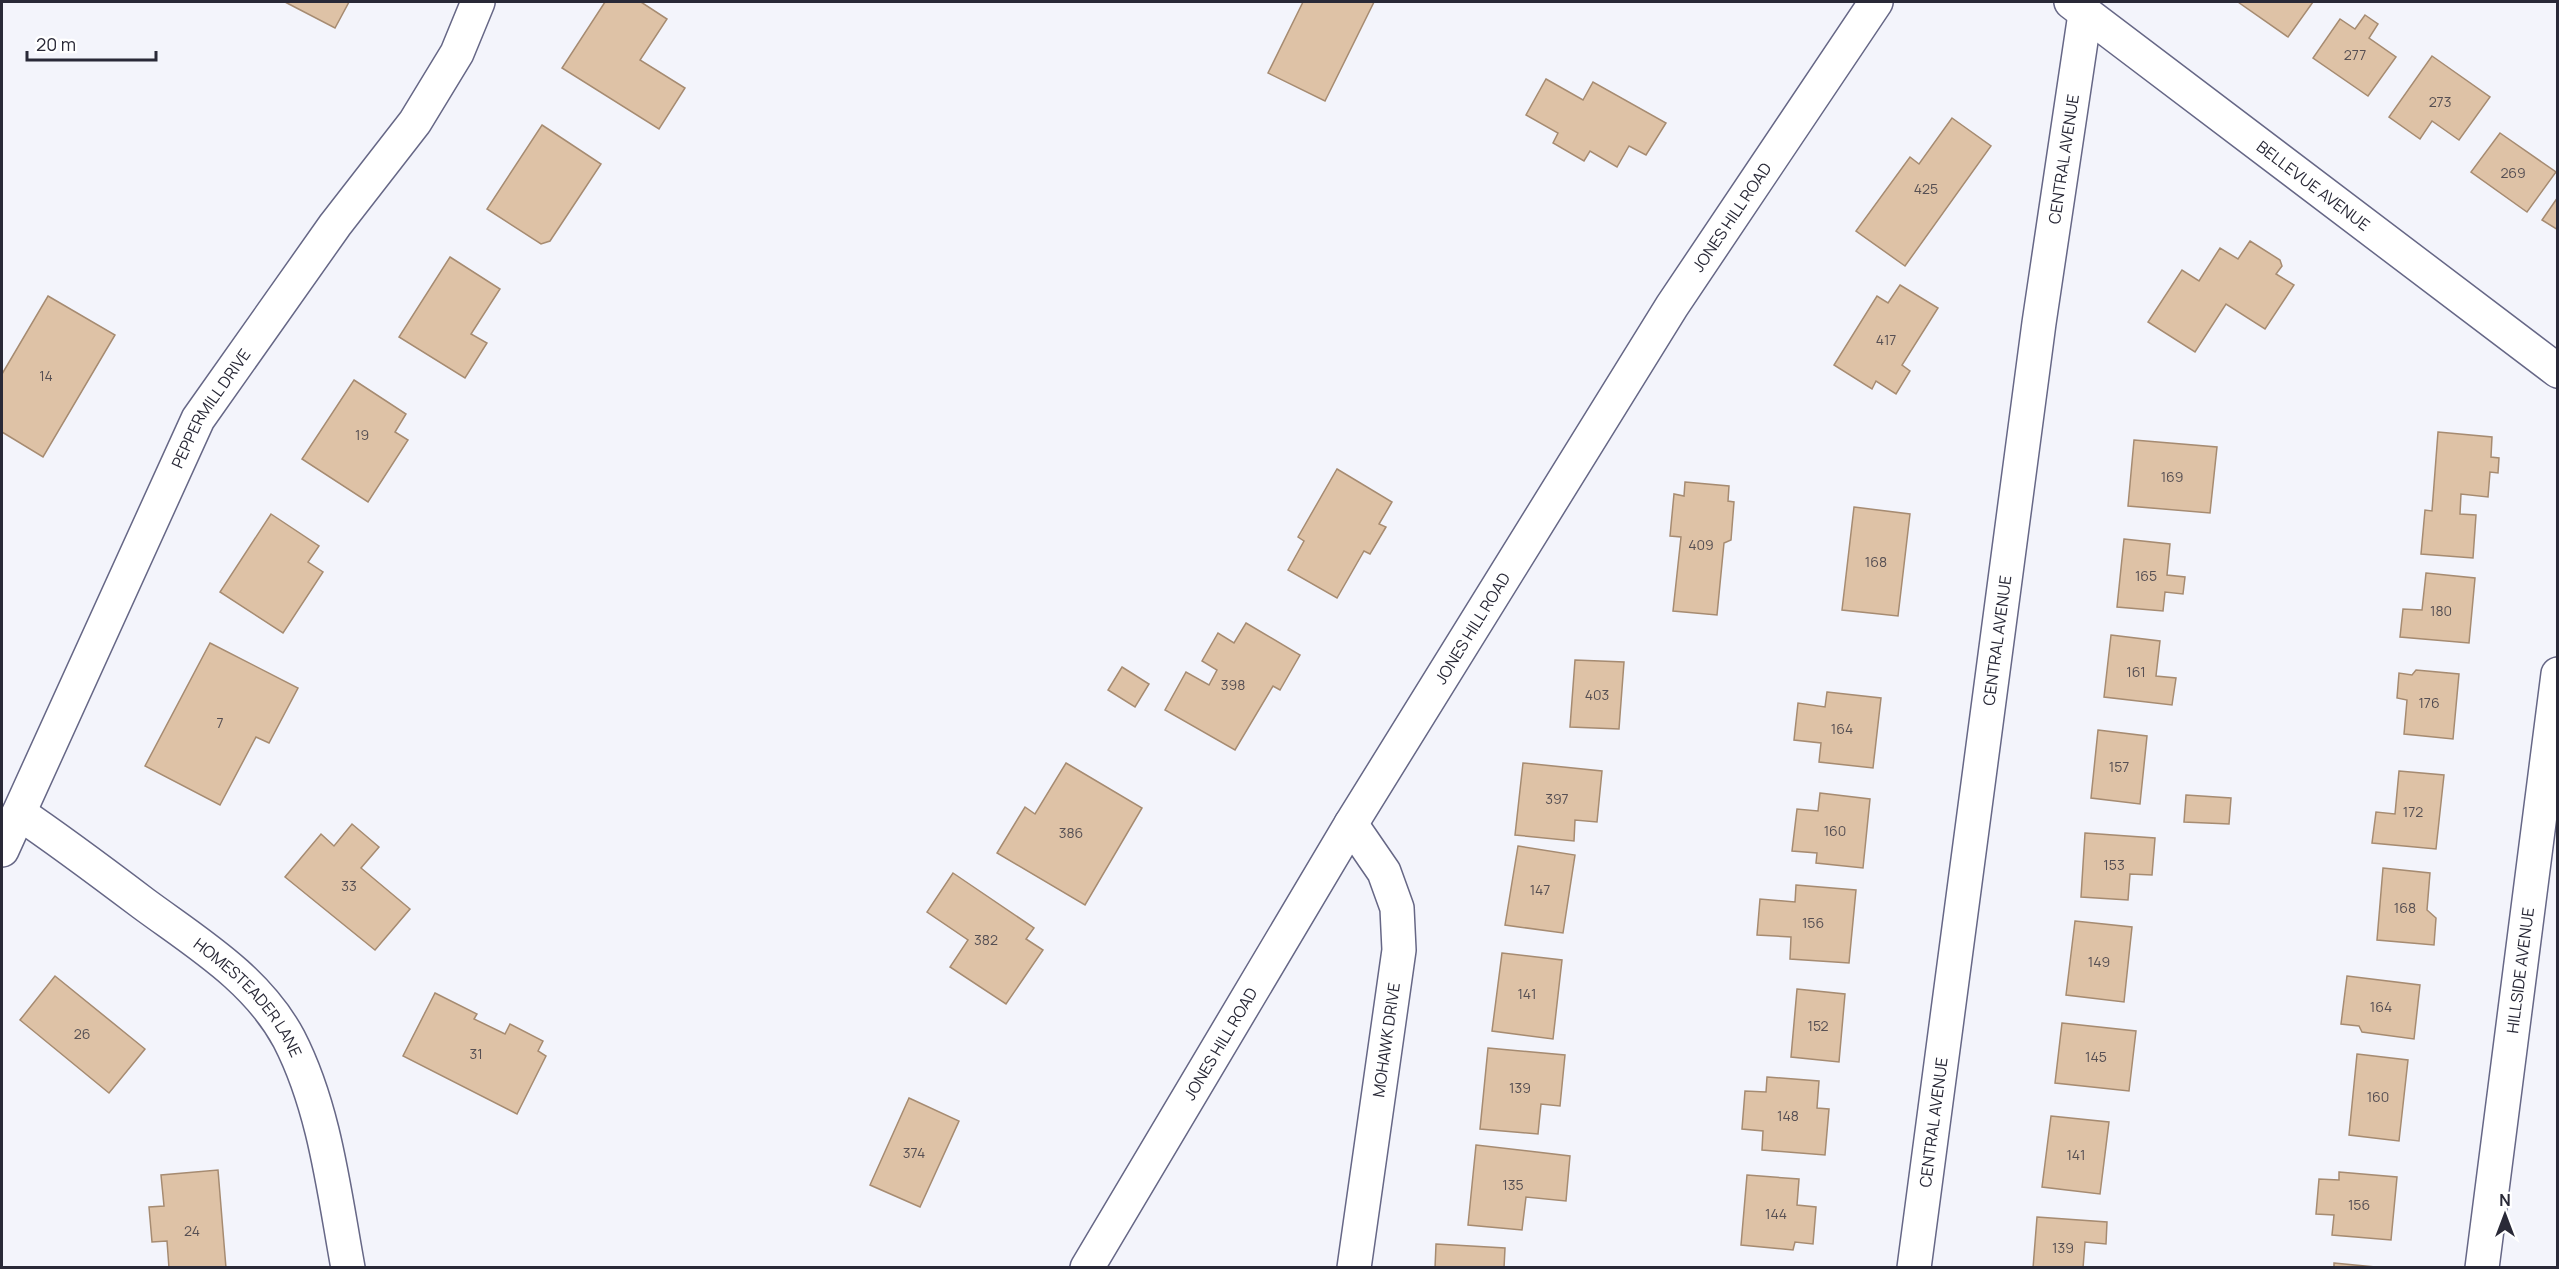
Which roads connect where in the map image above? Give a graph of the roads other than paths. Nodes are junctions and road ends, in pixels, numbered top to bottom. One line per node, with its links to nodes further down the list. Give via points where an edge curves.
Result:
1 (478, 2): 6 (street, PEPPERMILL DRIVE, via 457,53 415,122 335,225 198,419)
2 (1876, 2): 7 (street, JONES HILL ROAD, via 1672,306)
3 (2077, 8): 4 (street, BELLEVUE AVENUE); 12 (street, CENTRAL AVENUE)
4 (2558, 371)
5 (2558, 674): 13 (street, HILLSIDE AVENUE)
6 (19, 813): 8 (street, PEPPERMILL DRIVE); 9 (street, HOMESTEADER LANE, via 231,968 264,1001 289,1039 311,1094 331,1173)
7 (1351, 824): 10 (street, JONES HILL ROAD); 11 (street, MOHAWK DRIVE, via 1384,872 1397,908 1399,950)
8 (2, 850)
9 (348, 1268)
10 (1087, 1268)
11 (1354, 1268)
12 (1914, 1268)
13 (2482, 1268)

